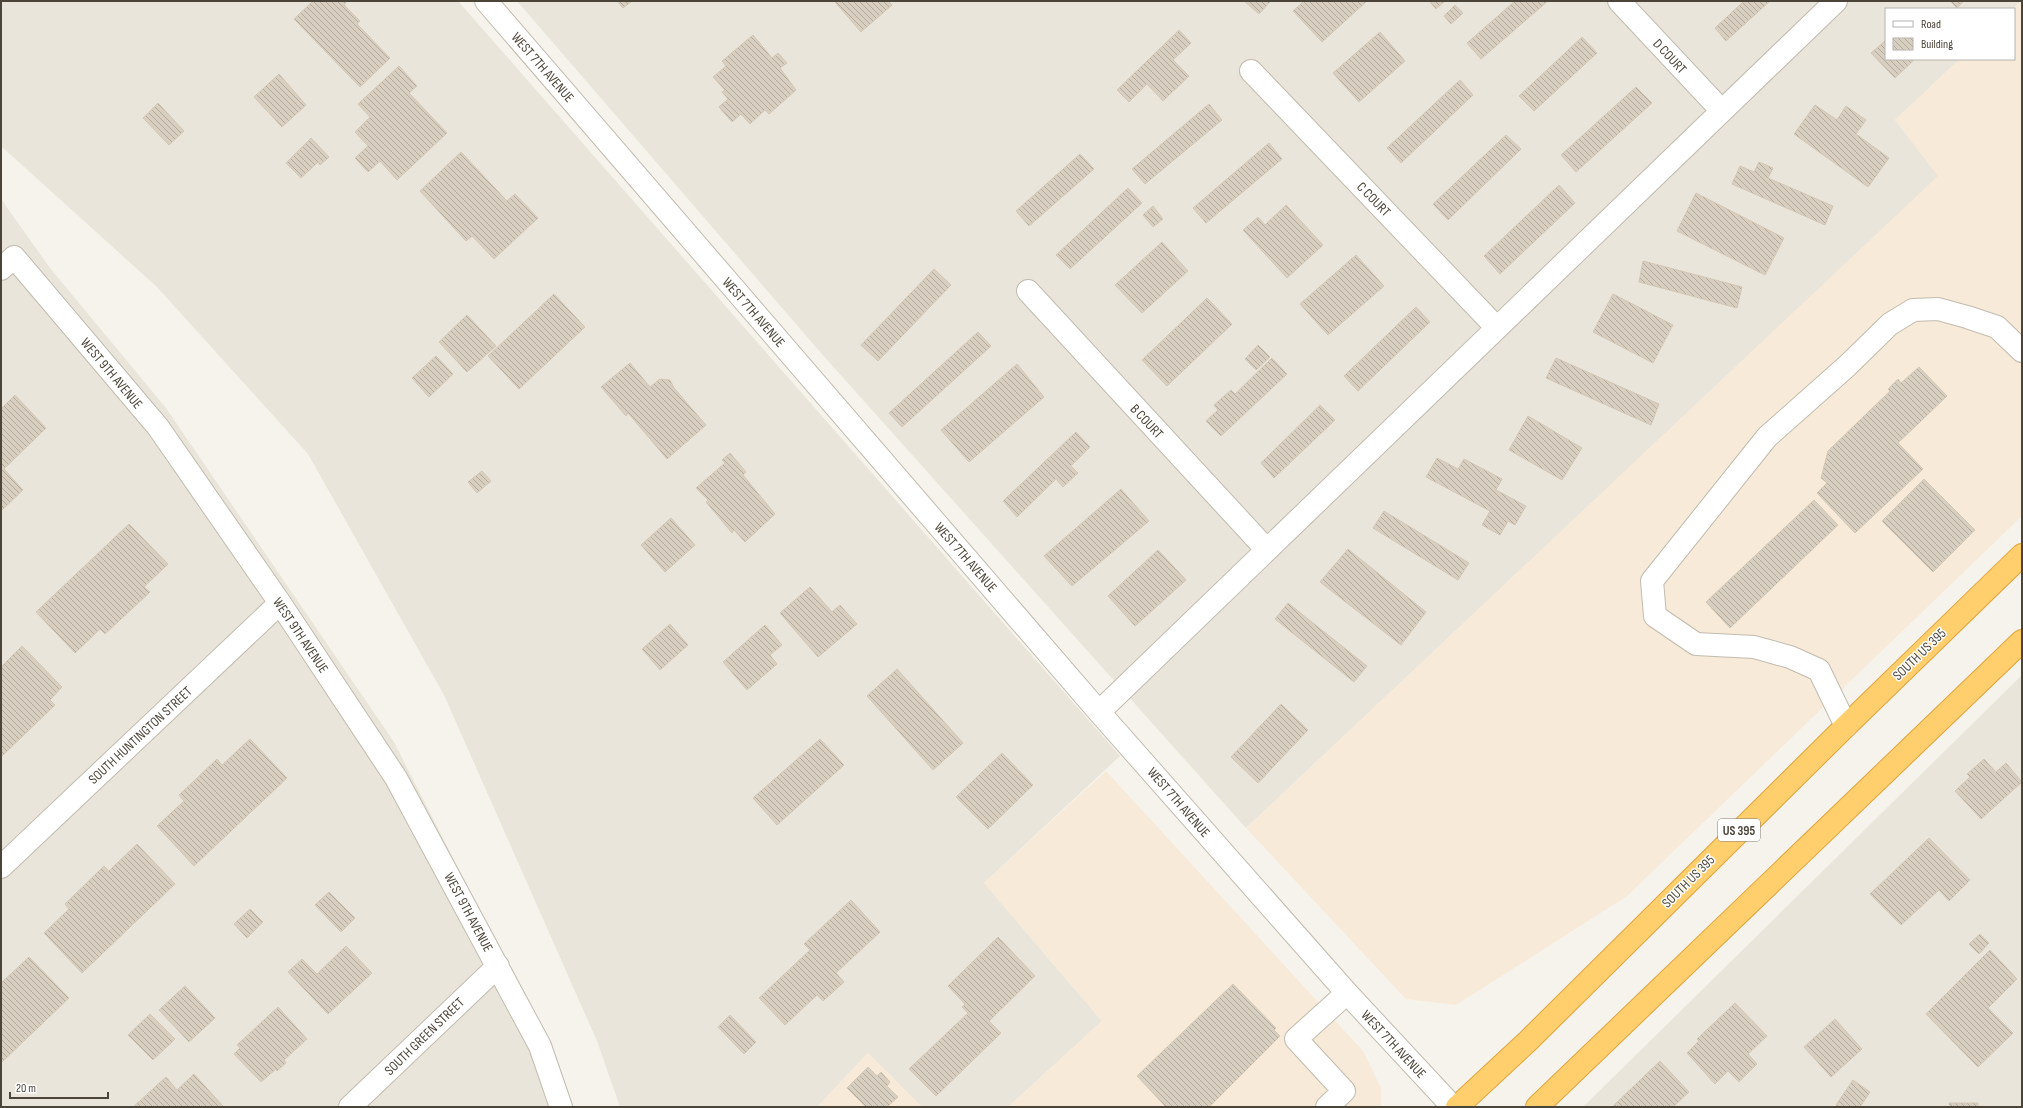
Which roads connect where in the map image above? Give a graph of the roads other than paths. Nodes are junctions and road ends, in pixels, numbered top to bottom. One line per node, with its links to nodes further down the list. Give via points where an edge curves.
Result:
1 (486, 1): 14 (street, WEST 7TH AVENUE)
2 (1619, 1): 5 (street, D COURT)
3 (1836, 1): 5 (street)
4 (1251, 71): 8 (street, C COURT)
5 (1722, 111): 8 (street)
6 (8, 263): 12 (street, WEST 9TH AVENUE, via 158,427)
7 (1028, 291): 10 (street, B COURT)
8 (1497, 328): 10 (street)
9 (2022, 351): 15 (street, via 1997,327 1938,309 1913,310 1890,324 1767,437 1652,581 1655,616 1696,644 1754,647 1790,657 1819,670)
10 (1267, 550): 14 (street)
11 (2022, 555): 15 (highway, SOUTH US 395 / US 395)
12 (280, 602): 16 (street, SOUTH HUNTINGTON STREET); 17 (street, WEST 9TH AVENUE, via 396,778)
13 (2022, 641): 24 (highway)
14 (1099, 712): 18 (street, WEST 7TH AVENUE)
15 (1846, 726): 23 (highway, SOUTH US 395 / US 395, via 1528,1041)
16 (1, 867)
17 (498, 966): 19 (street, SOUTH GREEN STREET); 20 (street, WEST 9TH AVENUE, via 540,1046)
18 (1347, 993): 21 (street, via 1296,1040 1344,1091); 22 (street, WEST 7TH AVENUE)
19 (350, 1107)
20 (561, 1107)
21 (1327, 1107)
22 (1453, 1107)
23 (1457, 1107)
24 (1537, 1107)

